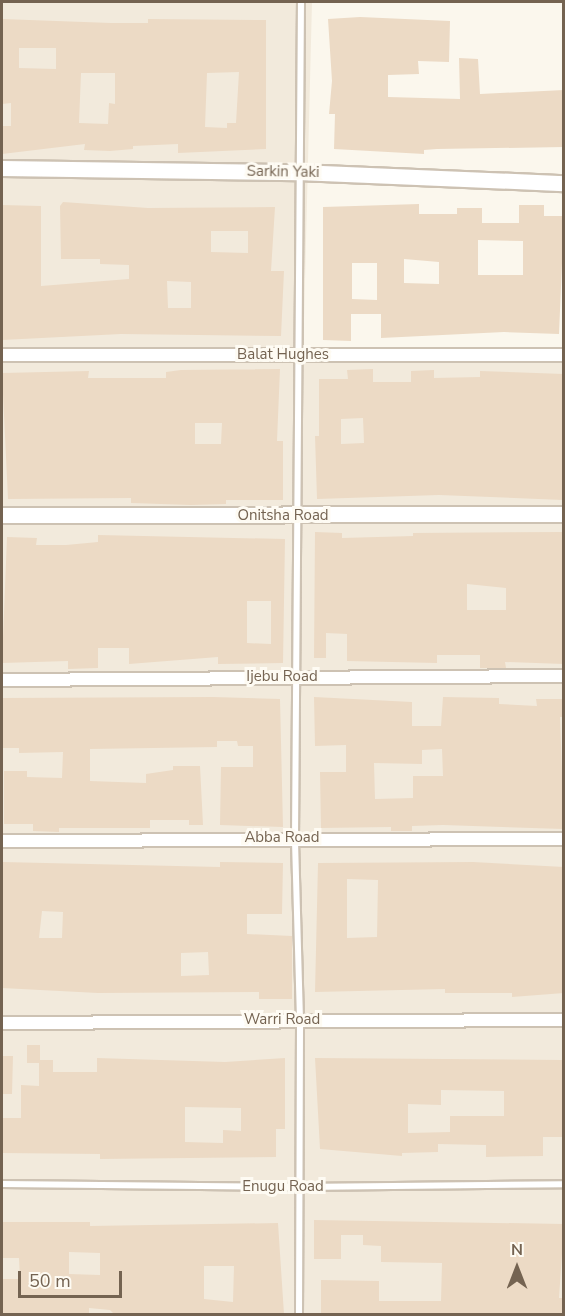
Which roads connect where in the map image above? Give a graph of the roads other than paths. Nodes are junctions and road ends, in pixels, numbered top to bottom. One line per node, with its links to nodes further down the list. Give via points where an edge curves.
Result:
1 (301, 2): 3 (lane)
2 (2, 168): 3 (street, Sarkin Yaki)
3 (298, 172): 4 (street, Sarkin Yaki); 6 (lane)
4 (564, 183)
5 (2, 354): 6 (street, Balat Hughes)
6 (299, 355): 7 (street, Balat Hughes); 10 (lane)
7 (564, 355)
8 (564, 514): 10 (street, Onitsha Road)
9 (2, 515): 10 (street, Onitsha Road)
10 (297, 516): 12 (lane)
11 (564, 676): 12 (street, Ijebu Road)
12 (296, 677): 13 (street, Ijebu Road); 14 (lane)
13 (2, 680)
14 (295, 838): 15 (street, Abba Road); 16 (street, Abba Road); 17 (lane)
15 (564, 839)
16 (2, 841)
17 (300, 1020): 18 (street, Warri Road); 19 (street, Warri Road); 22 (lane)
18 (564, 1020)
19 (2, 1023)
20 (2, 1184): 22 (lane, Enugu Road)
21 (564, 1184): 22 (lane, Enugu Road)
22 (299, 1187): 23 (lane)
23 (298, 1314)

